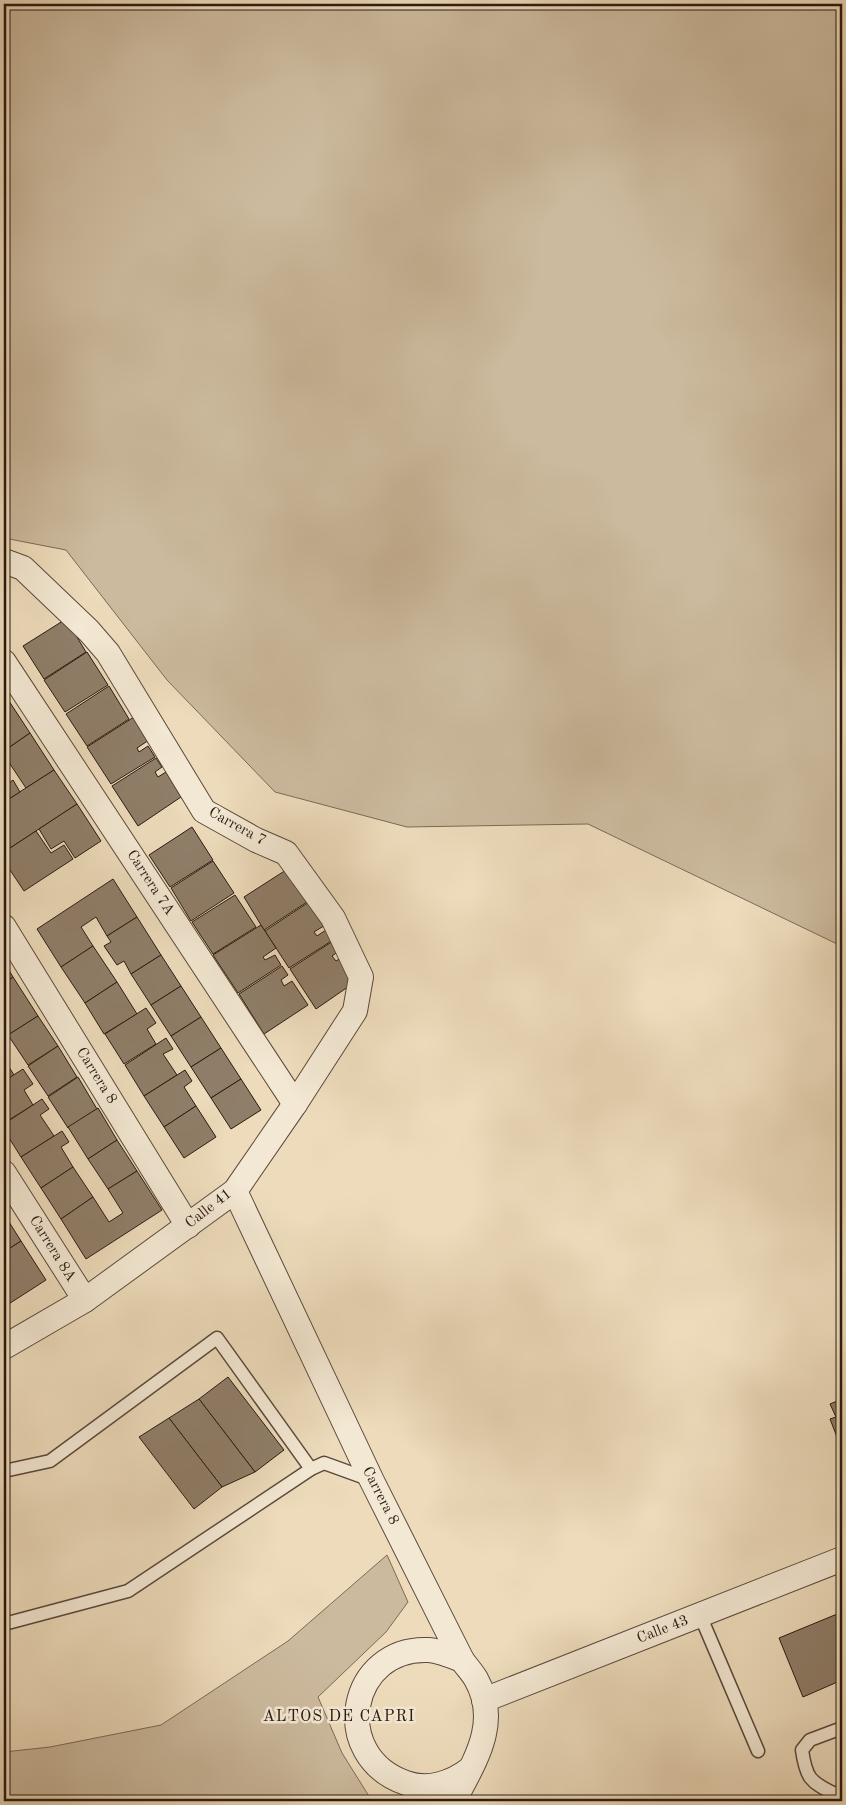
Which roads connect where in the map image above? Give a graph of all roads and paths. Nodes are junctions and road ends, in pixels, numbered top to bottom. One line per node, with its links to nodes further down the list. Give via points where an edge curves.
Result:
1 (4, 561): 4 (street, Carrera 7, via 23,568 89,630 108,653 204,811 286,853 333,918 361,977)
2 (4, 662): 5 (street, Carrera 7A)
3 (4, 927): 8 (street, Carrera 8)
4 (355, 1011): 5 (street, Calle 41)
5 (295, 1104): 7 (street, Calle 41)
6 (4, 1173): 9 (street, Carrera 8A)
7 (235, 1191): 8 (street, Calle 41); 13 (street, Carrera 8)
8 (188, 1226): 9 (street, Calle 41)
9 (85, 1300): 10 (street, Calle 41)
10 (4, 1347)
11 (311, 1469): 12 (lane, via 217,1338 50,1461); 13 (lane, via 324,1463); 16 (lane, via 128,1591)
12 (4, 1471)
13 (372, 1481): 17 (street, Carrera 8)
14 (842, 1559): 15 (street, Calle 43)
15 (700, 1615): 18 (street, Calle 43); 20 (lane)
16 (4, 1624)
17 (462, 1660): 18 (street, Carrera 8, via 476,1679); 21 (street, via 430,1650 399,1654 372,1674 358,1702 356,1720 359,1738 367,1754 392,1778 409,1784 445,1784)
18 (484, 1700): 21 (street, Carrera 8, via 486,1724 481,1749)
19 (842, 1728): 22 (lane, via 810,1740 802,1750 805,1767 815,1784 835,1794)
20 (758, 1750)
21 (470, 1769): 23 (street, Carrera 8)
22 (842, 1791)
23 (454, 1801)

